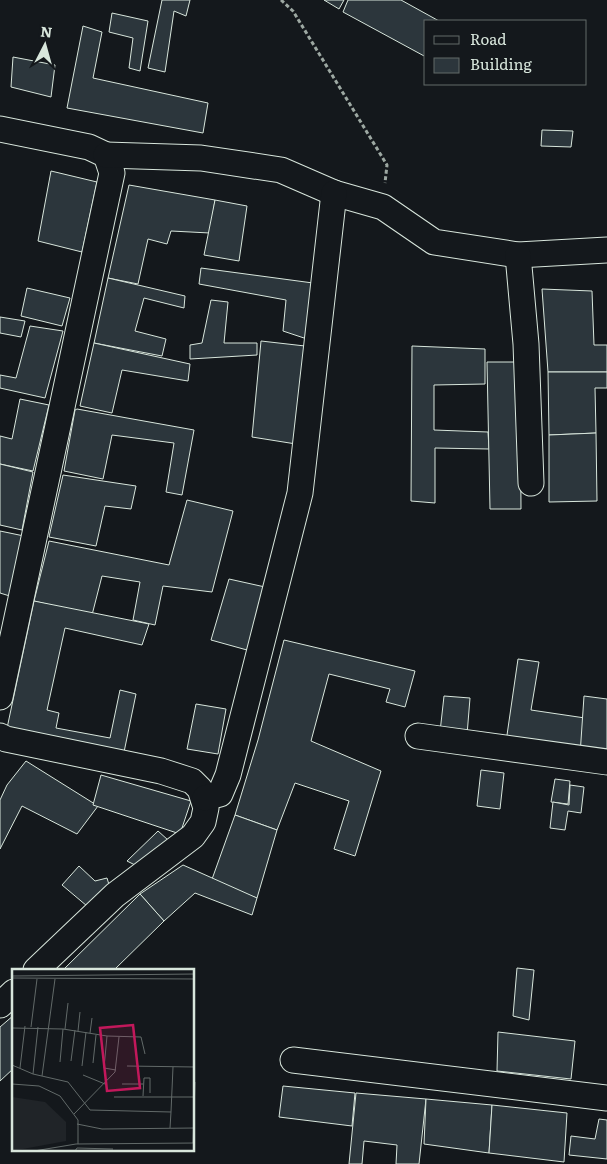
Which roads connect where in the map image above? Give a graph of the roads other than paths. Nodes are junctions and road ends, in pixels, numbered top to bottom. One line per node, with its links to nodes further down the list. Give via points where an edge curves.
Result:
1 (0, 129): 2 (street, via 90,148)
2 (106, 155): 3 (street, via 201,158 281,170); 7 (street, via 112,173)
3 (334, 193): 5 (street, via 383,207 434,242); 11 (street, via 300,493 228,775 220,794)
4 (607, 250): 5 (street)
5 (518, 254): 6 (street, via 526,344)
6 (531, 483)
7 (0, 697)
8 (0, 736): 11 (street, via 161,771 192,781)
9 (418, 736): 10 (street)
10 (607, 762)
11 (205, 798): 12 (street, via 203,822 193,836 115,895)
12 (37, 969)
13 (12, 994): 14 (street)
14 (0, 1005)
15 (292, 1060): 16 (street)
16 (607, 1098)

